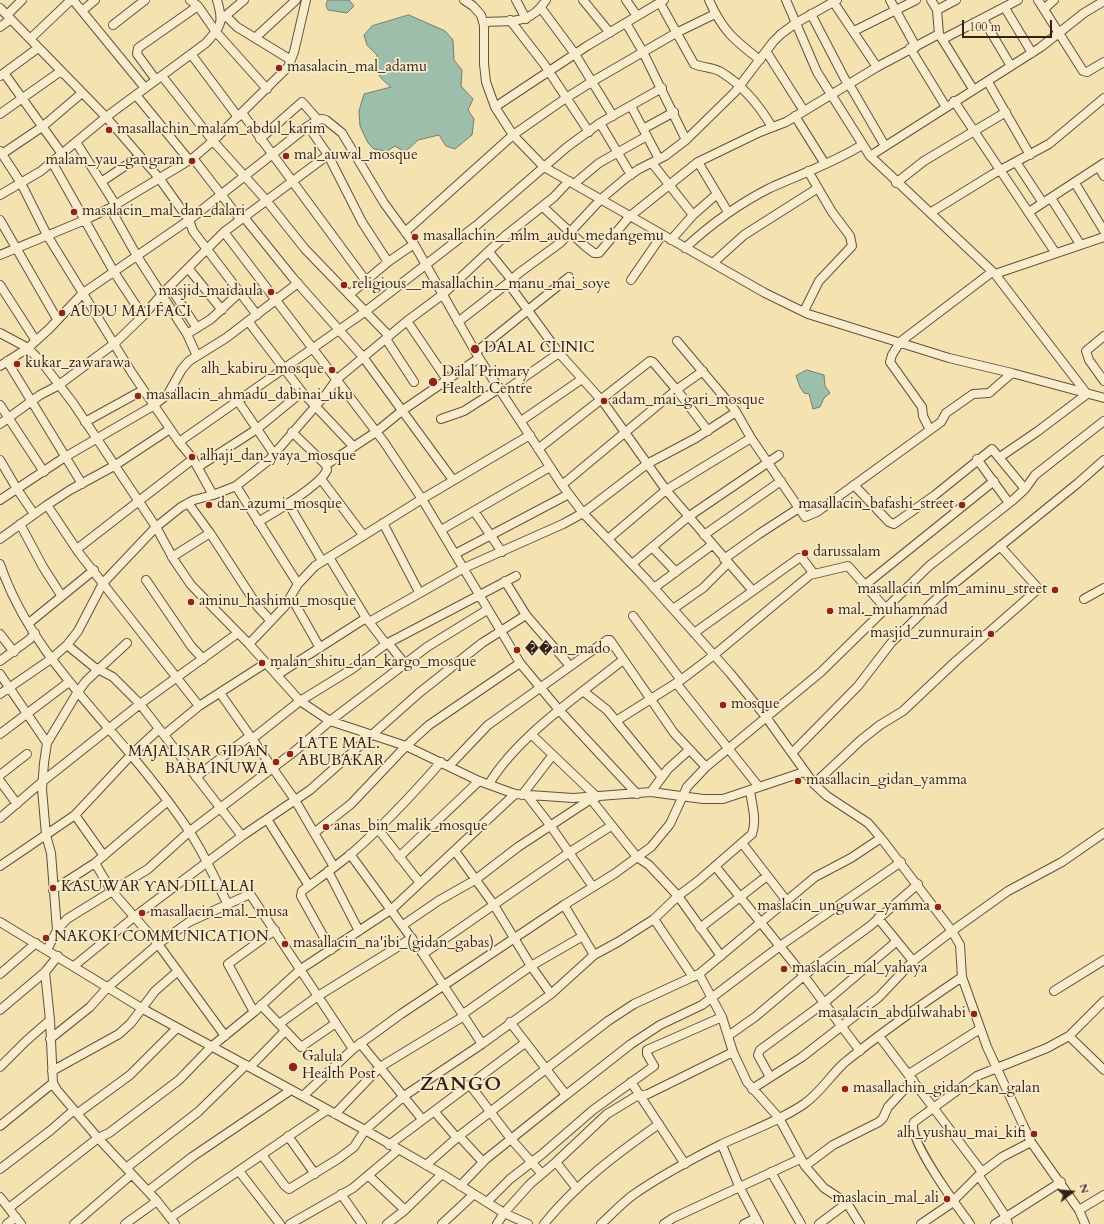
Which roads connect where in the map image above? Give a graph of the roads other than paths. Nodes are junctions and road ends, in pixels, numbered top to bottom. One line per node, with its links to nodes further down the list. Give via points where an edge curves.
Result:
1 (22, 0): 39 (street)
2 (72, 0): 35 (street); 56 (street)
3 (95, 0): 35 (street)
4 (145, 0): 47 (street)
5 (190, 0): 28 (street)
6 (217, 0): 40 (street)
7 (244, 0): 40 (street)
8 (296, 0): 55 (street)
9 (306, 0): 64 (street)
10 (464, 0): 41 (street, via 473,6)
11 (475, 0): 41 (street)
12 (516, 0): 42 (street)
13 (546, 0): 30 (street)
14 (583, 0): 51 (street)
15 (626, 0): 38 (street)
16 (708, 0): 36 (street)
17 (786, 0): 46 (street)
18 (890, 0): 33 (street)
19 (931, 0): 34 (street)
20 (956, 0): 34 (street)
21 (1018, 0): 31 (street)
22 (1038, 0): 32 (street)
23 (1054, 0): 32 (street)
24 (662, 1): 38 (street); 52 (street)
25 (834, 1): 37 (street); 49 (street)
26 (912, 1): 33 (street)
27 (1104, 2): 53 (street)
28 (198, 6): 50 (street); 72 (street, via 138,48 137,54)
29 (0, 8): 39 (street)
30 (541, 8): 42 (street); 63 (street)
31 (1005, 8): 43 (street); 61 (street)
32 (1044, 9): 53 (street)
33 (895, 10): 49 (street); 58 (street)
34 (937, 10): 54 (street)
35 (82, 11): 77 (street)
36 (715, 14): 52 (street); 65 (street, via 724,30)
37 (811, 14): 46 (street); 75 (street)
38 (637, 16): 45 (street)
39 (9, 17): 48 (street); 56 (street)
40 (224, 17): 50 (street); 55 (street)
41 (482, 18): 44 (street); 90 (street, via 486,82)
42 (526, 19): 44 (street)
43 (983, 19): 54 (street); 67 (street)
44 (510, 20): 70 (street)
45 (626, 23): 51 (street); 60 (street)
46 (796, 23): 59 (street); 83 (street)
47 (113, 25)
48 (0, 27)
49 (854, 31): 68 (street)
50 (216, 32): 62 (street); 79 (street)
51 (610, 33): 63 (street)
52 (676, 33): 60 (street); 76 (street, via 694,64 708,66 721,72)
53 (1058, 33): 61 (street); 66 (street, via 1085,73)
54 (941, 36): 58 (street, via 926,39); 80 (street)
55 (255, 38): 64 (street)
56 (30, 39): 57 (street)
57 (38, 48): 69 (street); 71 (street)
58 (913, 48): 68 (street); 89 (street)
59 (766, 51): 65 (street); 91 (street)
60 (643, 52): 73 (street); 78 (street)
61 (1032, 53): 67 (street)
62 (191, 54): 72 (street); 95 (street)
63 (575, 54): 70 (street); 73 (street)
64 (291, 60): 79 (street, via 288,67)
65 (760, 60): 76 (street)
66 (1104, 62)
67 (1011, 66): 74 (street)
68 (877, 67): 75 (street)
69 (61, 71): 81 (street); 84 (street)
70 (548, 72): 85 (street); 90 (street)
71 (2, 74): 84 (street)
72 (159, 78): 77 (street); 110 (street)
73 (592, 80): 85 (street); 96 (street)
74 (988, 82): 80 (street); 93 (street)
75 (848, 84): 83 (street); 113 (street)
76 (740, 86): 103 (street, via 760,106); 109 (street)
77 (145, 88): 82 (street)
78 (662, 88): 88 (street); 92 (street)
79 (266, 89): 95 (street)
80 (973, 89): 87 (street)
81 (82, 93): 98 (street); 102 (street)
82 (136, 95): 98 (street); 122 (street)
83 (830, 95): 91 (street); 112 (street)
84 (22, 98): 94 (street); 102 (street)
85 (566, 98): 105 (street); 107 (street)
86 (1104, 98): 119 (street, via 1049,144)
87 (954, 101): 89 (street); 104 (street)
88 (631, 106): 96 (street); 106 (street)
89 (946, 106): 113 (street)
90 (495, 107): 107 (street)
91 (804, 111): 97 (street)
92 (674, 112): 106 (street); 109 (street)
93 (1006, 112): 104 (street); 119 (street)
94 (0, 114)
95 (240, 115): 108 (street); 110 (street)
96 (613, 116): 100 (street)
97 (795, 116): 103 (street); 127 (street)
98 (106, 117): 111 (street); 120 (street)
99 (318, 120): 101 (street); 108 (street, via 302,102); 164 (street, via 326,120 342,133 384,203)
100 (600, 123): 105 (street); 115 (street)
101 (308, 126): 117 (street); 118 (street)
102 (42, 127): 114 (street); 116 (street)
103 (772, 127): 125 (street)
104 (973, 130): 130 (street); 139 (street)
105 (588, 132): 129 (street)
106 (645, 132): 115 (street); 123 (street)
107 (513, 135): 129 (street); 164 (street)
108 (260, 139): 117 (street)
109 (686, 140): 123 (street)
110 (213, 141): 122 (street); 134 (street)
111 (76, 142): 116 (street); 137 (street)
112 (862, 145): 121 (street); 127 (street)
113 (885, 146): 121 (street)
114 (1, 152): 141 (street)
115 (617, 152): 132 (street); 138 (street)
116 (62, 154): 124 (street)
117 (271, 155): 134 (street); 136 (street)
118 (328, 155): 136 (street); 179 (street, via 362,222)
119 (1030, 155): 126 (street)
120 (140, 156): 135 (street); 137 (street)
121 (870, 156): 139 (street)
122 (191, 159): 135 (street); 144 (street)
123 (655, 161): 132 (street); 142 (street)
124 (52, 162): 141 (street); 160 (street)
125 (698, 162): 142 (street); 145 (street)
126 (1016, 162): 130 (street); 150 (street)
127 (825, 164): 131 (street)
128 (1101, 165): 133 (street); 140 (street)
129 (544, 167): 138 (street); 181 (street)
130 (1000, 170): 154 (street); 155 (street)
131 (808, 171): 143 (street); 153 (street, via 768,189)
132 (631, 174): 148 (street)
133 (1104, 176)
134 (244, 177): 144 (street); 149 (street)
135 (159, 178): 151 (street); 161 (street)
136 (293, 180): 149 (street); 187 (street)
137 (101, 182): 151 (street)
138 (571, 182): 148 (street); 152 (street)
139 (896, 182): 155 (street)
140 (1075, 182): 147 (street); 162 (street)
141 (21, 183): 146 (street); 166 (street)
142 (668, 185): 156 (street); 157 (street)
143 (818, 188): 180 (street, via 744,235); 200 (street, via 850,236 852,246 819,281)
144 (221, 194): 158 (street); 161 (street)
145 (717, 194): 153 (street); 156 (street)
146 (0, 195)
147 (1051, 198): 150 (street); 171 (street)
148 (601, 199): 157 (street); 165 (street)
149 (266, 200): 158 (street); 196 (street, via 305,249)
150 (1043, 203): 154 (street)
151 (112, 206): 160 (street); 178 (street)
152 (543, 207): 165 (street); 175 (street)
153 (728, 212): 173 (street)
154 (1029, 212): 176 (street)
155 (930, 213): 184 (street)
156 (693, 215): 169 (street)
157 (629, 217): 165 (street, via 599,253 594,253); 167 (street)
158 (242, 218): 163 (street); 189 (street)
159 (0, 220): 172 (street)
160 (85, 220): 166 (street); 183 (street)
161 (189, 220): 174 (street, via 193,231); 178 (street)
162 (1104, 231)
163 (224, 232): 174 (street); 197 (street)
164 (405, 232): 170 (street)
165 (571, 233): 188 (street)
166 (47, 235): 172 (street); 192 (street)
167 (662, 235): 169 (street); 186 (street)
168 (1104, 237): 171 (street)
169 (670, 240): 173 (street)
170 (414, 244): 179 (street); 181 (street)
171 (1080, 244): 176 (street)
172 (15, 248): 177 (street); 204 (street)
173 (684, 248): 180 (street)
174 (207, 249): 182 (street); 193 (street)
175 (489, 252): 188 (street); 195 (street)
176 (1054, 252): 184 (street)
177 (0, 254)
178 (137, 256): 183 (street); 194 (street)
179 (388, 262): 187 (street)
180 (713, 264): 200 (street)
181 (426, 265): 195 (street); 201 (street)
182 (188, 268): 191 (street); 198 (street)
183 (114, 272): 192 (street); 203 (street)
184 (994, 273): 216 (street); 238 (street)
185 (570, 277): 199 (street)
186 (631, 280)
187 (366, 281): 196 (street)
188 (510, 281): 199 (street); 207 (street)
189 (298, 283): 197 (street); 209 (street)
190 (0, 285): 214 (street)
191 (170, 286): 194 (street); 208 (street)
192 (83, 293): 204 (street); 217 (street)
193 (239, 293): 198 (street); 202 (street)
194 (162, 294): 203 (street); 211 (street)
195 (442, 294): 206 (street); 207 (street)
196 (349, 295): 201 (street)
197 (275, 300): 202 (street); 219 (street)
198 (222, 310): 208 (street)
199 (527, 311): 220 (street); 221 (street)
200 (804, 311): 216 (street)
201 (366, 312): 209 (street); 213 (street)
202 (257, 315): 205 (street)
203 (143, 316): 217 (street)
204 (57, 319): 214 (street)
205 (248, 321): 222 (street); 225 (street)
206 (407, 321): 213 (street); 230 (street)
207 (458, 322): 221 (street)
208 (197, 328): 211 (street)
209 (339, 330): 219 (street); 223 (street)
210 (0, 332): 218 (street)
211 (186, 334): 222 (street)
212 (1104, 336): 231 (street, via 1086,352)
213 (387, 337): 223 (street); 232 (street)
214 (36, 341): 218 (street)
215 (677, 341): 226 (street)
216 (900, 342): 227 (street, via 949,358); 257 (street, via 890,362 922,407 923,416)
217 (115, 343): 233 (street); 234 (street)
218 (28, 348): 224 (street); 233 (street)
219 (312, 350): 225 (street); 229 (street)
220 (559, 353): 228 (street); 235 (street)
221 (478, 355): 230 (street); 235 (street)
222 (197, 356): 244 (street, via 182,369 168,394)
223 (364, 357): 229 (street); 246 (street)
224 (4, 363): 242 (street)
225 (283, 369): 237 (street); 241 (street)
226 (703, 371): 236 (street); 247 (street)
227 (1012, 373): 238 (street); 257 (street, via 989,393 973,394 946,413 941,422)
228 (582, 379): 240 (street); 250 (street)
229 (336, 380): 245 (street); 259 (street)
230 (447, 380): 246 (street)
231 (1104, 381)
232 (414, 382)
233 (59, 385): 242 (street); 251 (street)
234 (143, 390): 244 (street); 251 (street)
235 (502, 390): 248 (street, via 464,411); 250 (street)
236 (676, 390): 240 (street, via 650,361); 256 (street); 260 (street)
237 (302, 392): 245 (street); 254 (street)
238 (1087, 394): 239 (street); 270 (street)
239 (1104, 398)
240 (601, 400): 260 (street); 266 (street)
241 (238, 401): 254 (street); 264 (street)
242 (31, 402): 249 (street); 269 (street)
243 (0, 406): 249 (street)
244 (153, 406): 255 (street); 262 (street)
245 (315, 406): 258 (street); 265 (street)
246 (403, 410): 259 (street); 283 (street)
247 (736, 412): 256 (street); 263 (street)
248 (441, 419)
249 (9, 420): 253 (street); 281 (street)
250 (521, 421): 261 (street)
251 (85, 422): 262 (street)
252 (1104, 422): 291 (street, via 1040,470)
253 (0, 424)
254 (257, 428): 267 (street); 279 (street)
255 (170, 429): 264 (street); 278 (street)
256 (708, 430): 276 (street)
257 (930, 430): 288 (street)
258 (292, 432): 267 (street); 277 (street)
259 (376, 432): 265 (street); 295 (street)
260 (625, 432): 276 (street); 287 (street)
261 (530, 435): 266 (street); 283 (street)
262 (96, 438): 269 (street); 278 (street)
263 (751, 438): 275 (street); 292 (street)
264 (179, 442): 271 (street)
265 (353, 446): 277 (street)
266 (538, 449): 280 (street)
267 (274, 454): 289 (street)
268 (779, 455): 275 (street)
269 (65, 457): 281 (street); 286 (street)
270 (1000, 457): 272 (street, via 992,449); 291 (street)
271 (193, 459): 279 (street); 297 (street)
272 (977, 459): 285 (street); 288 (street, via 935,495 894,524 889,522)
273 (0, 460): 290 (street)
274 (1104, 460): 320 (street)
275 (769, 462): 284 (street); 306 (street)
276 (647, 464): 292 (street); 304 (street)
277 (326, 465): 282 (street, via 327,470)
278 (114, 466): 286 (street); 297 (street)
279 (198, 467): 294 (street)
280 (550, 467): 287 (street); 303 (street)
281 (44, 472): 290 (street)
282 (321, 478): 299 (street); 313 (street)
283 (454, 480): 295 (street)
284 (781, 481): 302 (street); 315 (street)
285 (994, 481): 300 (street); 339 (street)
286 (82, 484): 301 (street)
287 (562, 485): 293 (street)
288 (854, 485): 302 (street, via 809,517 803,515)
289 (236, 486): 294 (street); 307 (street)
290 (17, 489): 296 (street); 305 (street)
291 (1025, 489): 300 (street)
292 (666, 490): 306 (street); 317 (street)
293 (569, 494): 304 (street); 314 (street)
294 (214, 495): 298 (street)
295 (422, 499): 308 (street); 311 (street)
296 (0, 500)
297 (139, 502): 310 (street); 321 (street)
298 (188, 503): 310 (street); 312 (street)
299 (288, 503): 307 (street); 325 (street)
300 (1009, 503): 349 (street, via 929,566)
301 (47, 505): 305 (street); 321 (street)
302 (799, 508): 326 (street, via 758,534)
303 (474, 511): 311 (street); 314 (street)
304 (583, 513): 317 (street); 322 (street)
305 (34, 514): 309 (street)
306 (688, 517): 315 (street); 319 (street)
307 (258, 522): 338 (street)
308 (383, 523): 313 (street); 343 (street)
309 (20, 524): 316 (street); 344 (street)
310 (156, 527): 324 (street); 337 (street)
311 (441, 530): 323 (street)
312 (210, 533): 324 (street); 354 (street, via 255,603)
313 (363, 535): 325 (street)
314 (491, 535): 322 (street); 323 (street)
315 (704, 535): 318 (street)
316 (0, 539)
317 (608, 539): 328 (street)
318 (712, 545): 326 (street); 331 (street)
319 (652, 546): 328 (street); 331 (street)
320 (1000, 546): 407 (street, via 939,596 891,643 858,686); 423 (street, via 1038,590 956,660 903,711 861,740)
321 (77, 549): 330 (street)
322 (502, 552): 329 (street)
323 (455, 554): 329 (street)
324 (172, 557): 358 (street, via 191,585)
325 (326, 559): 338 (street, via 315,566); 353 (street)
326 (726, 561): 342 (street); 348 (street, via 703,588)
327 (0, 564): 334 (street)
328 (632, 564): 340 (street)
329 (464, 568): 343 (street); 345 (street)
330 (94, 570): 337 (street); 344 (street)
331 (676, 572): 340 (street)
332 (814, 574): 339 (street, via 848,566); 342 (street, via 802,558 799,558); 367 (street)
333 (516, 576): 336 (street)
334 (2, 577): 355 (street)
335 (146, 580): 369 (street, via 191,646)
336 (506, 581): 345 (street); 351 (street)
337 (104, 583): 364 (street, via 78,631); 379 (street)
338 (298, 584): 346 (street)
339 (865, 584): 349 (street)
340 (654, 588): 348 (street)
341 (1104, 588): 347 (street)
342 (753, 591): 359 (street)
343 (419, 592): 353 (street)
344 (61, 595): 355 (street)
345 (478, 595): 350 (street); 363 (street)
346 (291, 597): 354 (street); 365 (street)
347 (1084, 599)
348 (673, 609): 359 (street)
349 (886, 609): 394 (street, via 821,672)
350 (486, 610): 356 (street); 374 (street)
351 (526, 616): 356 (street); 375 (street)
352 (633, 616): 380 (street)
353 (368, 620): 363 (street); 365 (street)
354 (271, 621): 362 (street)
355 (29, 623): 357 (street)
356 (500, 632): 373 (street); 400 (street, via 419,692)
357 (35, 633): 366 (street); 368 (street)
358 (238, 633): 362 (street); 369 (street)
359 (694, 633): 367 (street)
360 (0, 634): 366 (street)
361 (127, 643): 376 (street)
362 (249, 644): 372 (street)
363 (387, 644): 374 (street); 389 (street)
364 (67, 645): 368 (street); 376 (street)
365 (320, 648): 378 (street)
366 (14, 652): 371 (street)
367 (714, 655): 380 (street); 394 (street)
368 (51, 659): 381 (street); 382 (street)
369 (203, 659): 379 (street)
370 (623, 660): 375 (street, via 610,640 607,640); 384 (street); 388 (street)
371 (0, 661)
372 (266, 663): 378 (street); 386 (street)
373 (520, 663): 383 (street); 404 (street, via 429,724)
374 (405, 664): 395 (street)
375 (570, 666): 383 (street)
376 (99, 669): 385 (street); 390 (street, via 113,677)
377 (0, 674): 382 (street)
378 (278, 675): 389 (street)
379 (176, 678): 390 (street); 391 (street)
380 (678, 681): 388 (street); 405 (street)
381 (69, 682): 385 (street); 393 (street)
382 (9, 688): 387 (street); 393 (street)
383 (539, 688): 392 (street); 412 (street, via 488,725)
384 (583, 691): 392 (street); 396 (street, via 607,710)
385 (77, 693): 397 (street); 403 (street)
386 (220, 693): 391 (street); 402 (street)
387 (0, 694)
388 (649, 699): 396 (street); 406 (street)
389 (300, 701): 395 (street); 402 (street)
390 (140, 704): 397 (street); 398 (street)
391 (199, 706): 398 (street)
392 (559, 710): 401 (street); 427 (street)
393 (26, 714): 399 (street); 403 (street)
394 (766, 717): 405 (street); 407 (street)
395 (330, 721): 400 (street); 413 (street)
396 (616, 721): 417 (street)
397 (108, 730): 409 (street); 421 (street)
398 (161, 732): 409 (street); 418 (street)
399 (0, 734)
400 (372, 734): 404 (street); 431 (street, via 310,790)
401 (532, 735): 410 (street); 422 (street, via 506,758)
402 (251, 737): 413 (street); 418 (street)
403 (47, 743): 421 (street)
404 (406, 746): 411 (street); 442 (street, via 351,804)
405 (728, 748): 414 (street); 424 (street)
406 (689, 750): 414 (street); 417 (street)
407 (792, 753): 415 (street)
408 (27, 754): 416 (street)
409 (131, 755): 432 (street); 435 (street)
410 (552, 756): 428 (street); 430 (street)
411 (441, 762): 412 (street); 440 (street)
412 (449, 766): 420 (street)
413 (273, 767): 431 (street); 434 (street)
414 (706, 767): 429 (street, via 687,787)
415 (804, 772): 423 (street); 424 (street)
416 (0, 775)
417 (661, 776): 426 (street)
418 (196, 777): 434 (street)
419 (0, 781): 433 (street)
420 (479, 781): 422 (street); 452 (street)
421 (43, 782): 433 (street); 444 (street)
422 (489, 784): 428 (street)
423 (814, 784): 446 (street, via 827,796 868,823)
424 (759, 787): 425 (street)
425 (750, 791): 429 (street, via 723,799); 447 (street, via 755,828)
426 (651, 792): 427 (street); 429 (street)
427 (636, 794): 430 (street)
428 (521, 795): 430 (street); 438 (street); 448 (street)
429 (684, 797): 453 (street, via 670,824 651,847)
430 (592, 798): 438 (street); 439 (street)
431 (295, 800): 437 (street); 442 (street)
432 (168, 801): 441 (street); 451 (street)
433 (17, 804): 436 (street)
434 (220, 807): 441 (street); 445 (street)
435 (75, 815): 444 (street); 451 (street)
436 (0, 818)
437 (267, 819): 445 (street); 464 (street)
438 (550, 825): 449 (street); 461 (street)
439 (611, 826): 449 (street); 453 (street)
440 (378, 829): 450 (street); 452 (street)
441 (190, 831): 456 (street); 467 (street, via 148,869)
442 (314, 833): 459 (street)
443 (1104, 833): 485 (street, via 1062,862 1008,891)
444 (46, 835): 457 (street); 466 (street, via 51,853)
445 (242, 836): 456 (street)
446 (881, 838): 454 (street); 470 (street, via 851,858 815,876)
447 (742, 843): 458 (street); 460 (street)
448 (455, 851): 461 (street); 462 (street)
449 (570, 852): 465 (street); 472 (street)
450 (350, 854): 459 (street); 474 (street)
451 (104, 856): 455 (street)
452 (399, 857): 462 (street)
453 (637, 857): 465 (street); 468 (street, via 649,865)
454 (901, 862): 463 (street); 492 (street)
455 (95, 863): 466 (street); 467 (street)
456 (208, 863): 471 (street); 475 (street)
457 (0, 866)
458 (715, 866): 468 (street); 469 (street)
459 (331, 869): 464 (street); 484 (street)
460 (767, 876): 469 (street); 470 (street)
461 (475, 880): 472 (street); 480 (street)
462 (420, 883): 474 (street)
463 (918, 884): 476 (street); 485 (street)
464 (309, 886): 494 (street, via 302,891 301,896)
465 (593, 887): 473 (street)
466 (53, 890): 482 (street)
467 (111, 890): 475 (street); 482 (street, via 67,919)
468 (678, 896): 477 (street); 481 (street)
469 (741, 896): 479 (street); 481 (street)
470 (786, 900): 479 (street)
471 (227, 903): 483 (street, via 250,894); 491 (street, via 189,922)
472 (494, 905): 488 (street); 495 (street)
473 (564, 905): 486 (street); 488 (street)
474 (392, 909): 480 (street); 484 (street)
475 (134, 917): 491 (street); 501 (street)
476 (878, 918): 489 (street); 508 (street)
477 (654, 919): 496 (street); 507 (street)
478 (0, 922): 490 (street)
479 (760, 922): 492 (street); 498 (street)
480 (403, 925): 487 (street)
481 (700, 928): 498 (street)
482 (57, 930): 493 (street)
483 (275, 930): 503 (street); 521 (street, via 228,964)
484 (359, 931): 494 (street)
485 (952, 931): 500 (street); 509 (street, via 960,945)
486 (582, 936): 496 (street); 502 (street)
487 (412, 938): 495 (street); 514 (street)
488 (514, 938): 502 (street); 510 (street)
489 (897, 941): 500 (street); 517 (street)
490 (36, 943): 493 (street); 506 (street)
491 (158, 944): 504 (street); 511 (street)
492 (780, 946): 508 (street); 515 (street)
493 (47, 950): 497 (street)
494 (331, 950): 503 (street)
495 (423, 954): 510 (street)
496 (594, 955): 513 (street)
497 (58, 956): 501 (street); 505 (street)
498 (721, 956): 507 (street)
499 (1104, 960): 512 (street)
500 (913, 961): 528 (street, via 879,997)
501 (74, 966): 511 (street)
502 (531, 966): 513 (street); 522 (street)
503 (301, 969): 514 (street); 518 (street)
504 (178, 971): 519 (street, via 155,991); 532 (street)
505 (45, 972): 520 (street); 524 (street)
506 (0, 974)
507 (696, 976): 515 (street); 548 (street, via 623,1010)
508 (804, 976): 517 (street); 533 (street)
509 (962, 977): 530 (street); 534 (street, via 918,1006)
510 (444, 986): 522 (street); 537 (street)
511 (107, 988): 519 (street); 536 (street, via 90,1007)
512 (1054, 991)
513 (551, 994): 525 (street)
514 (318, 996): 526 (street); 527 (street)
515 (713, 997): 523 (street); 558 (street, via 702,1006 660,1025 630,1044)
516 (1104, 1001): 535 (street)
517 (824, 1003): 528 (street); 552 (street, via 758,1052)
518 (261, 1005): 521 (street); 527 (street)
519 (143, 1009): 529 (street); 550 (street, via 119,1034)
520 (0, 1010)
521 (254, 1012): 532 (street)
522 (463, 1015): 539 (street); 546 (street)
523 (722, 1017): 533 (street); 553 (street, via 647,1050 654,1066)
524 (50, 1020): 536 (street); 545 (street)
525 (510, 1022): 538 (street); 539 (street)
526 (336, 1023): 531 (street, via 302,1047); 541 (street)
527 (279, 1024): 531 (street)
528 (841, 1026): 542 (street); 552 (street)
529 (178, 1028): 540 (street); 565 (street, via 130,1075)
530 (980, 1030): 547 (street); 551 (street)
531 (285, 1031): 544 (street)
532 (225, 1036): 540 (street)
533 (728, 1036): 543 (street)
534 (880, 1036): 542 (street); 551 (street)
535 (1069, 1036): 547 (street, via 1046,1048); 549 (street)
536 (50, 1039): 550 (street)
537 (360, 1043): 541 (street); 546 (street)
538 (525, 1043): 548 (street); 555 (street)
539 (482, 1044): 561 (street)
540 (211, 1047): 544 (street); 575 (street, via 179,1080 109,1133)
541 (353, 1049): 560 (street)
542 (860, 1051): 568 (street, via 831,1074 815,1096)
543 (733, 1052): 556 (street); 559 (street, via 648,1094)
544 (248, 1066): 557 (street); 588 (street, via 198,1112)
545 (0, 1067)
546 (380, 1067): 561 (street); 567 (street)
547 (996, 1067): 562 (street); 577 (street)
548 (545, 1070): 558 (street); 566 (street)
549 (1104, 1070)
550 (52, 1071): 554 (street)
551 (911, 1077): 562 (street); 585 (street, via 879,1122)
552 (770, 1078): 556 (street)
553 (631, 1082): 559 (street); 583 (street, via 593,1110)
554 (52, 1083): 565 (street); 571 (street)
555 (470, 1085): 564 (street); 566 (street)
556 (752, 1089): 568 (street)
557 (291, 1090): 560 (street); 602 (street, via 192,1157)
558 (566, 1095): 576 (street)
559 (640, 1095): 570 (street); 584 (street, via 607,1114)
560 (303, 1096): 563 (street)
561 (404, 1096): 569 (street); 572 (street)
562 (933, 1107): 596 (street); 608 (street, via 914,1122 913,1131 931,1168)
563 (327, 1110): 567 (street); 573 (street)
564 (434, 1111): 569 (street); 574 (street)
565 (76, 1112): 575 (street); 589 (street)
566 (491, 1113): 574 (street); 576 (street)
567 (335, 1114): 572 (street)
568 (779, 1118): 579 (street); 585 (street)
569 (422, 1119): 578 (street)
570 (659, 1124): 586 (street); 601 (street, via 629,1145)
571 (0, 1126)
572 (365, 1130): 578 (street); 593 (street, via 354,1146)
573 (288, 1136): 581 (street); 593 (street)
574 (458, 1137): 582 (street); 587 (street)
575 (98, 1138): 588 (street); 611 (street)
576 (511, 1139): 582 (street); 583 (street)
577 (1031, 1142): 596 (street); 598 (street)
578 (389, 1145): 580 (street)
579 (722, 1145): 586 (street); 600 (street)
580 (398, 1150): 587 (street); 597 (street)
581 (262, 1155): 590 (street); 593 (street, via 288,1189)
582 (483, 1162): 599 (street)
583 (532, 1162): 595 (street); 609 (street)
584 (556, 1162): 595 (street); 601 (street)
585 (803, 1163): 591 (street); 610 (street, via 824,1188)
586 (685, 1164): 631 (street, via 632,1196)
587 (426, 1165): 594 (street)
588 (126, 1168): 592 (street)
589 (0, 1169)
590 (239, 1171): 617 (street); 624 (street)
591 (771, 1172): 600 (street); 634 (street)
592 (132, 1174): 602 (street); 622 (street)
593 (315, 1174)
594 (442, 1174): 599 (street); 612 (street)
595 (542, 1174): 614 (street)
596 (980, 1174): 608 (street); 616 (street)
597 (369, 1176): 603 (street); 612 (street)
598 (1061, 1182): 613 (street); 616 (street)
599 (460, 1186): 604 (street)
600 (739, 1186): 618 (street); 632 (street)
601 (577, 1189): 630 (street)
602 (148, 1191): 607 (street)
603 (340, 1194): 619 (street); 625 (street)
604 (473, 1195): 609 (street); 627 (street)
605 (1104, 1195): 613 (street)
606 (0, 1197): 611 (street)
607 (157, 1201): 617 (street); 623 (street)
608 (953, 1201): 637 (street); 638 (street)
609 (487, 1202): 614 (street)
610 (846, 1203): 635 (street); 636 (street)
611 (9, 1208): 615 (street)
612 (405, 1210): 626 (street)
613 (1079, 1210): 640 (street)
614 (504, 1213): 628 (street); 629 (street)
615 (16, 1217): 620 (street); 621 (street)
616 (1007, 1220): 639 (street)
617 (172, 1221)
618 (758, 1221): 633 (street)
619 (359, 1223)
620 (7, 1224)
621 (21, 1224)
622 (74, 1224)
623 (125, 1224)
624 (280, 1224)
625 (290, 1224)
626 (387, 1224)
627 (442, 1224)
628 (497, 1224)
629 (528, 1224)
630 (544, 1224)
631 (601, 1224)
632 (664, 1224)
633 (744, 1224)
634 (801, 1224)
635 (819, 1224)
636 (860, 1224)
637 (921, 1224)
638 (970, 1224)
639 (995, 1224)
640 (1085, 1224)

